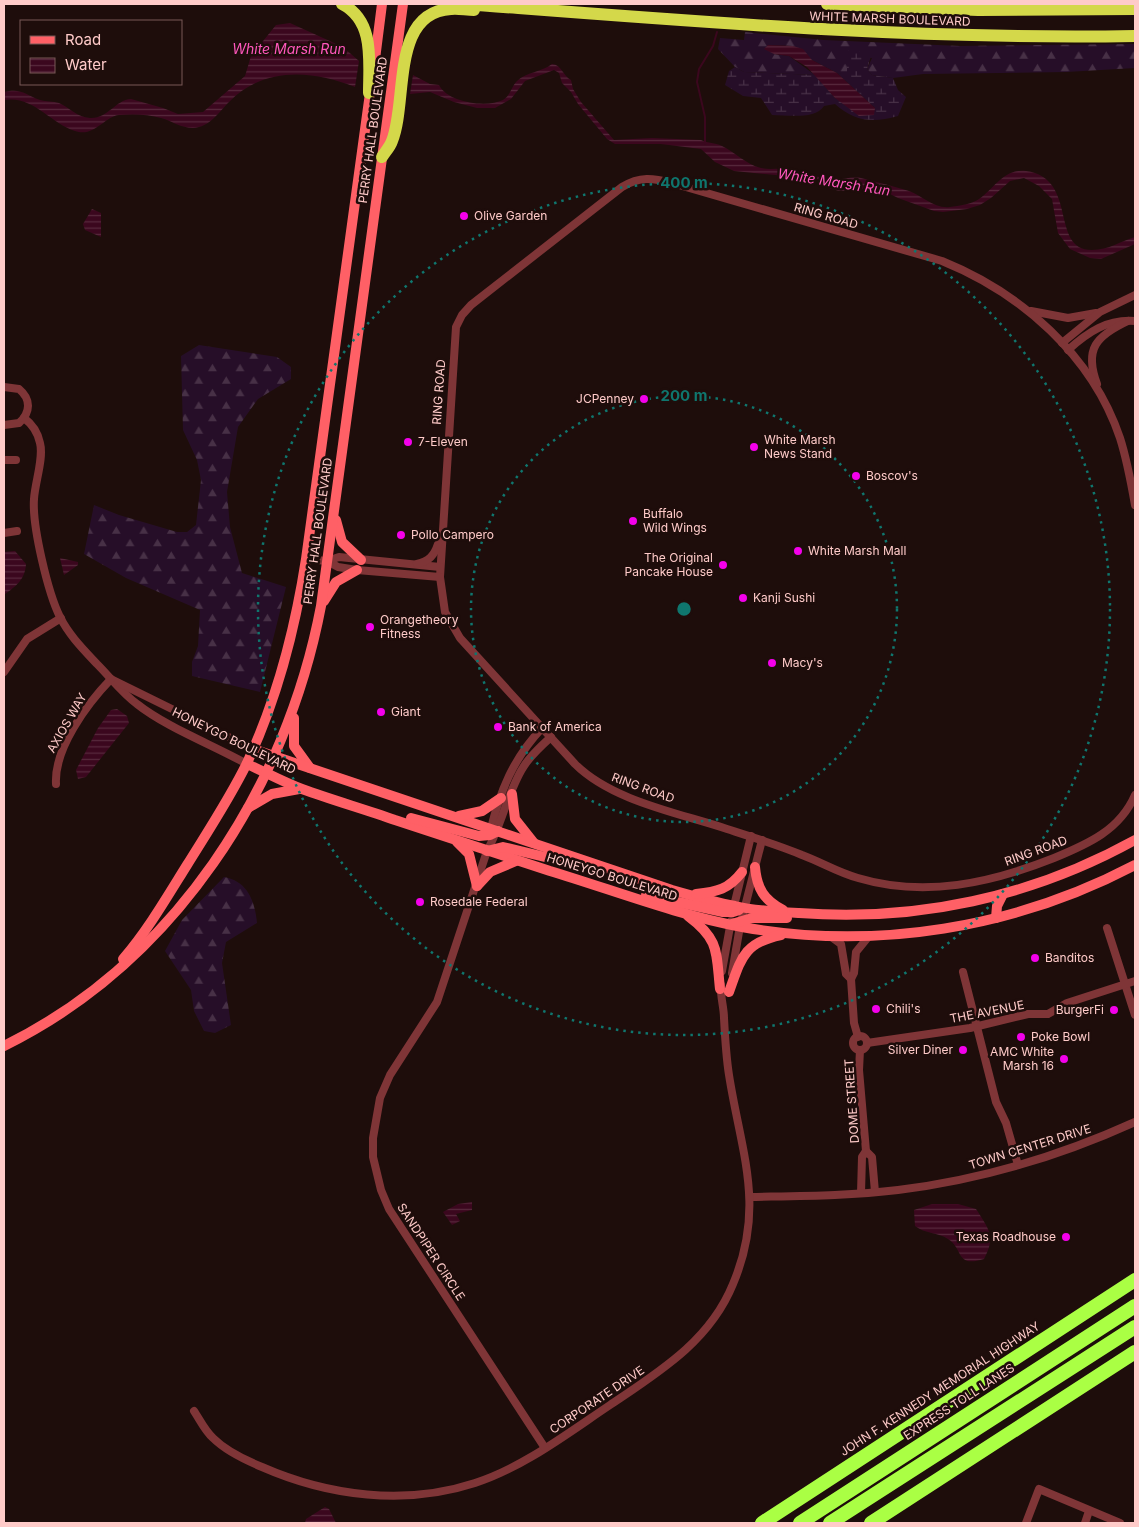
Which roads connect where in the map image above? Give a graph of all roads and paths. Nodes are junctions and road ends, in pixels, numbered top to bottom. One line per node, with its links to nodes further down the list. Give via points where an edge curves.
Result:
1 (342, 4): 9 (highway, via 354,12 366,32)
2 (382, 4): 9 (main road, PERRY HALL BOULEVARD)
3 (403, 4): 10 (main road, PERRY HALL BOULEVARD)
4 (465, 4): 7 (highway, WHITE MARSH BOULEVARD)
5 (827, 4): 6 (highway, WHITE MARSH BOULEVARD, via 978,10)
6 (1135, 10)
7 (675, 20): 8 (highway, WHITE MARSH BOULEVARD, via 924,35); 10 (highway, via 450,8 433,13 417,25 411,36 393,137)
8 (1135, 36)
9 (369, 93): 28 (main road, PERRY HALL BOULEVARD)
10 (382, 158): 24 (main road, PERRY HALL BOULEVARD)
11 (1135, 295): 13 (street)
12 (1029, 311): 13 (street, via 1068,318); 15 (street, RING ROAD); 27 (street, RING ROAD, via 988,283 942,261 665,181 646,178 632,182 477,300 462,315 456,327 454,345)
13 (1100, 312): 15 (street)
14 (1132, 321): 16 (street, via 1108,324 1091,331); 18 (street, via 1103,334 1092,352 1093,374)
15 (1062, 343): 16 (street, RING ROAD)
16 (1068, 350): 18 (street, RING ROAD)
17 (4, 387): 19 (street, via 13,386 24,393 28,406)
18 (1101, 396): 23 (street, RING ROAD, via 1120,437)
19 (24, 418): 20 (street, via 14,425); 36 (street, HONEYGO BOULEVARD, via 31,424 40,443 34,502 36,522 46,577)
20 (4, 425)
21 (4, 460): 22 (street)
22 (16, 460)
23 (1135, 505)
24 (334, 511): 29 (main road, via 342,542); 30 (main road, PERRY HALL BOULEVARD)
25 (17, 531): 26 (street)
26 (4, 533)
27 (441, 533): 31 (street, via 434,554); 32 (street, RING ROAD)
28 (306, 559): 30 (street); 42 (main road, PERRY HALL BOULEVARD, via 293,636)
29 (361, 560): 30 (street, via 339,557); 31 (street)
30 (327, 561): 33 (street, via 338,567); 35 (main road, PERRY HALL BOULEVARD)
31 (413, 565): 32 (street)
32 (440, 567): 34 (street, RING ROAD)
33 (357, 570): 34 (street); 35 (main road, via 336,582)
34 (440, 576): 40 (street, RING ROAD, via 442,604 455,632)
35 (321, 606): 39 (main road, PERRY HALL BOULEVARD)
36 (60, 618): 37 (street, via 27,639); 38 (street, HONEYGO BOULEVARD, via 75,641)
37 (4, 672)
38 (112, 679): 42 (street, HONEYGO BOULEVARD); 44 (street, HONEYGO BOULEVARD, via 136,704 152,715); 47 (street, AXIOS WAY, via 82,715 60,755 55,771)
39 (295, 706): 43 (main road, PERRY HALL BOULEVARD); 45 (main road, via 294,746)
40 (542, 728): 41 (street, RING ROAD); 51 (street, via 518,756 508,774)
41 (551, 737): 49 (street, via 524,766); 56 (street, RING ROAD, via 582,771 606,788)
42 (253, 749): 43 (main road, HONEYGO BOULEVARD); 44 (main road, PERRY HALL BOULEVARD)
43 (275, 756): 45 (main road, HONEYGO BOULEVARD); 46 (main road, PERRY HALL BOULEVARD)
44 (247, 764): 46 (main road, HONEYGO BOULEVARD); 85 (main road, PERRY HALL BOULEVARD, via 147,928 118,965)
45 (310, 768): 54 (main road, HONEYGO BOULEVARD)
46 (266, 772): 48 (main road, HONEYGO BOULEVARD); 52 (main road, PERRY HALL BOULEVARD)
47 (56, 784)
48 (302, 789): 52 (main road, via 272,794); 53 (main road, HONEYGO BOULEVARD)
49 (512, 794): 55 (street); 60 (main road, via 515,819)
50 (1135, 795): 58 (street, RING ROAD, via 1118,821 1089,842 1021,869 961,886 918,888 866,880)
51 (501, 798): 54 (main road, via 482,811); 55 (street)
52 (246, 810): 85 (main road, PERRY HALL BOULEVARD, via 212,865 172,917 142,950)
53 (382, 816): 55 (main road, via 410,818 479,836); 57 (main road, HONEYGO BOULEVARD)
54 (456, 817): 55 (main road, HONEYGO BOULEVARD)
55 (493, 832): 60 (main road, HONEYGO BOULEVARD); 61 (street, SANDPIPER CIRCLE)
56 (751, 836): 58 (street, RING ROAD); 65 (street)
57 (454, 839): 61 (main road, HONEYGO BOULEVARD); 67 (main road, via 469,854)
58 (762, 840): 64 (street)
59 (1135, 840): 69 (main road, HONEYGO BOULEVARD, via 1073,871)
60 (536, 845): 66 (main road, HONEYGO BOULEVARD)
61 (488, 851): 62 (main road, HONEYGO BOULEVARD); 66 (main road, via 503,847); 67 (street, SANDPIPER CIRCLE)
62 (516, 861): 67 (main road, via 490,872); 70 (main road, HONEYGO BOULEVARD)
63 (1135, 865): 75 (main road, HONEYGO BOULEVARD, via 1058,900)
64 (754, 867): 71 (street); 73 (main road, via 762,895)
65 (742, 872): 68 (main road, via 730,886 717,892); 71 (street)
66 (636, 878): 68 (main road, HONEYGO BOULEVARD)
67 (477, 886): 104 (street, SANDPIPER CIRCLE, via 437,1002 390,1075 380,1098 373,1156 389,1209)
68 (687, 894): 71 (main road, HONEYGO BOULEVARD)
69 (1003, 894): 74 (main road, HONEYGO BOULEVARD, via 922,911); 75 (main road)
70 (630, 896): 71 (main road, via 649,895); 72 (main road, HONEYGO BOULEVARD)
71 (737, 909): 73 (main road, HONEYGO BOULEVARD); 76 (street); 76 (street, CORPORATE DRIVE)
72 (684, 912): 76 (main road, HONEYGO BOULEVARD); 86 (main road, via 713,940)
73 (789, 913): 74 (main road, HONEYGO BOULEVARD)
74 (843, 915): 76 (main road, via 799,919 752,918)
75 (996, 918): 80 (main road, HONEYGO BOULEVARD, via 950,928)
76 (737, 924): 78 (main road, HONEYGO BOULEVARD); 86 (street, CORPORATE DRIVE); 86 (street, CORPORATE DRIVE, via 723,957)
77 (1107, 928): 84 (street)
78 (792, 933): 79 (main road, HONEYGO BOULEVARD); 86 (main road, via 755,942 741,959)
79 (830, 936): 80 (main road, HONEYGO BOULEVARD); 82 (street, via 841,944 846,974)
80 (869, 936): 82 (street, via 856,952)
81 (963, 972): 88 (street)
82 (851, 979): 89 (street)
83 (1135, 981): 84 (street, THE AVENUE)
84 (1125, 985): 87 (street); 88 (street, THE AVENUE, via 1067,1002 1048,1014 1028,1014)
85 (90, 991): 91 (main road, PERRY HALL BOULEVARD, via 59,1014)
86 (725, 991): 98 (street, CORPORATE DRIVE, via 729,1075 748,1165)
87 (1135, 1015)
88 (977, 1027): 90 (street, THE AVENUE); 95 (street, via 996,1102 1006,1123)
89 (858, 1037): 90 (street); 92 (street, via 854,1039 853,1046)
90 (867, 1043): 92 (street)
91 (4, 1046)
92 (860, 1050): 94 (street, DOME STREET)
93 (1135, 1122): 95 (street, TOWN CENTER DRIVE)
94 (866, 1151): 96 (street, DOME STREET, via 872,1157); 97 (street, DOME STREET, via 862,1157)
95 (1018, 1165): 96 (street, TOWN CENTER DRIVE, via 946,1182)
96 (875, 1192): 97 (street, TOWN CENTER DRIVE)
97 (861, 1193): 98 (street, TOWN CENTER DRIVE)
98 (750, 1197): 104 (street, CORPORATE DRIVE, via 748,1231 733,1285 717,1314 698,1338 668,1366)
99 (1135, 1280): 106 (highway, JOHN F. KENNEDY MEMORIAL HIGHWAY)
100 (1135, 1306): 107 (highway, EXPRESS TOLL LANES)
101 (1135, 1327): 108 (highway)
102 (1135, 1352): 109 (highway)
103 (194, 1411): 104 (street, CORPORATE DRIVE, via 212,1438 254,1464 294,1480 374,1496 436,1492 475,1483)
104 (544, 1448)
105 (1090, 1511): 110 (street, via 1039,1489); 111 (street); 112 (street)
106 (762, 1523)
107 (800, 1523)
108 (830, 1523)
109 (871, 1523)
110 (1026, 1523)
111 (1085, 1523)
112 (1120, 1523)

